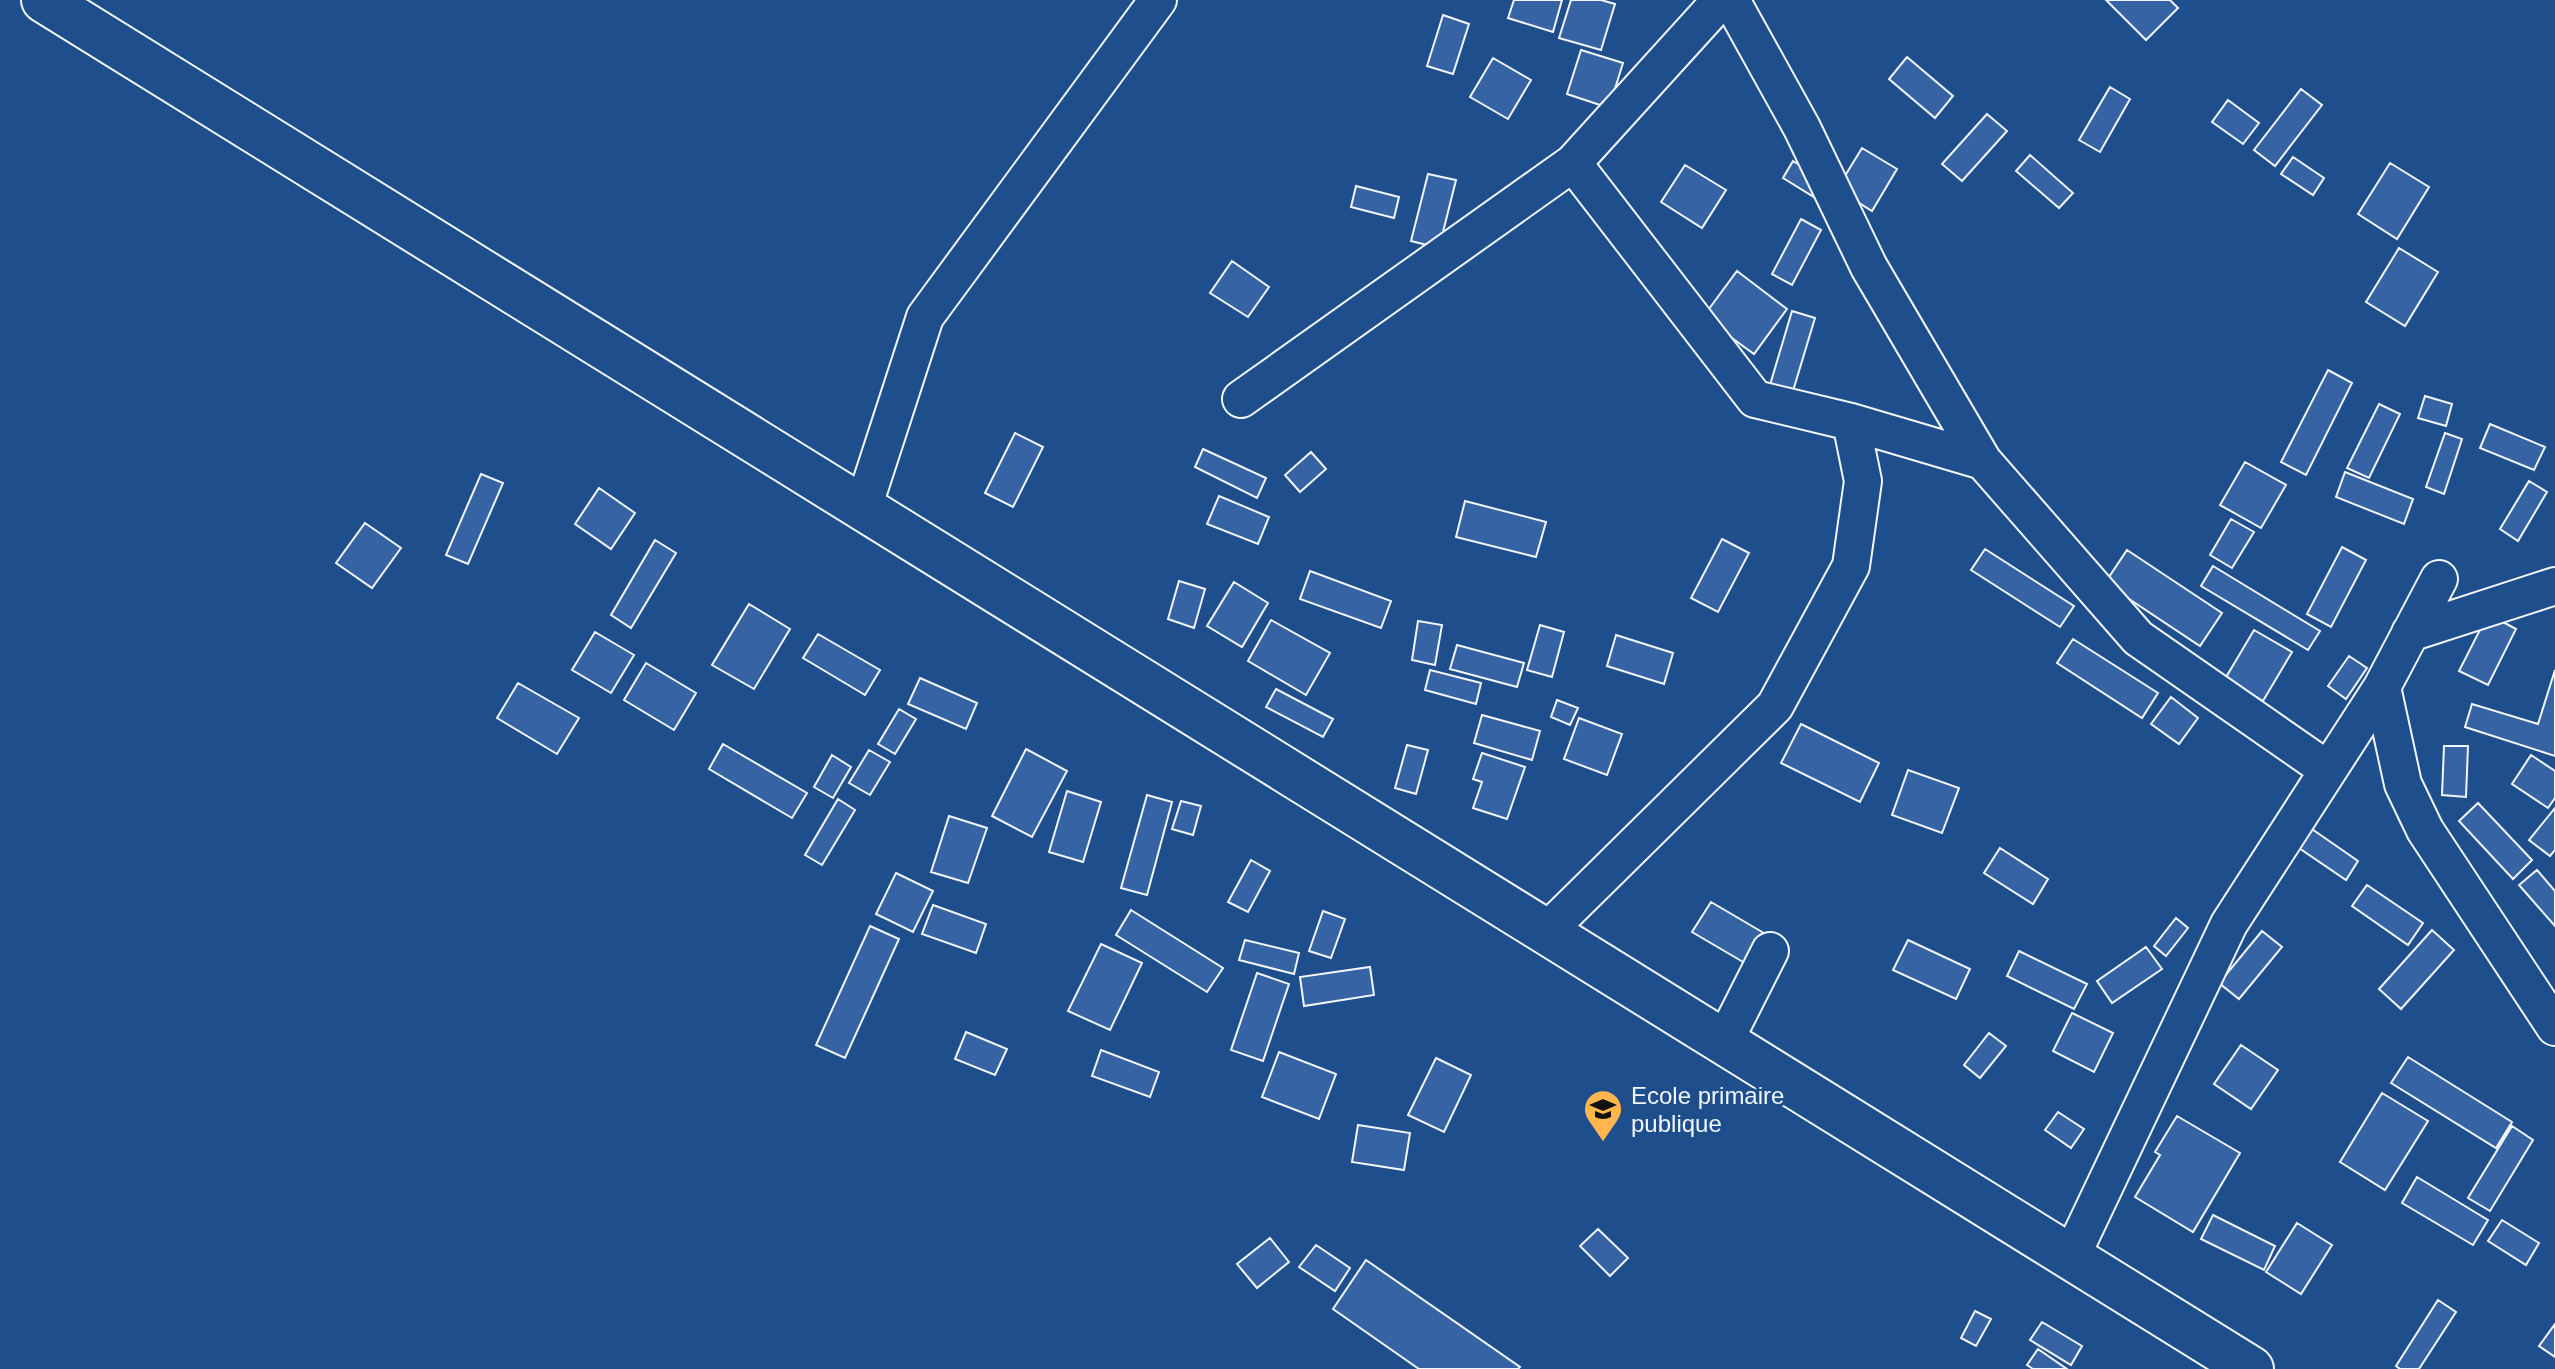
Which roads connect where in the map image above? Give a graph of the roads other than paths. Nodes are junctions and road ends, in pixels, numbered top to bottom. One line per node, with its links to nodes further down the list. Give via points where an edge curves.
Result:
1 (44, 0): 9 (main road)
2 (1158, 0): 9 (street, via 925,317)
3 (1721, 0): 5 (street)
4 (1731, 0): 8 (street, via 1802,128 1869,267)
5 (1573, 163): 6 (street); 7 (street, via 1755,399)
6 (1241, 399)
7 (1851, 422): 8 (street); 15 (street, via 1863,481 1851,566 1775,706)
8 (1983, 461): 14 (street, via 2138,638)
9 (863, 508): 15 (main road)
10 (2439, 579): 12 (street)
11 (2555, 586): 12 (street)
12 (2410, 633): 13 (street)
13 (2382, 687): 14 (street); 17 (street, via 2403,784 2425,830)
14 (2328, 770): 19 (street, via 2229,924)
15 (1546, 932): 18 (main road)
16 (1770, 951): 18 (street)
17 (2555, 1027)
18 (1724, 1042): 19 (main road)
19 (2071, 1257): 20 (main road)
20 (2251, 1369)

